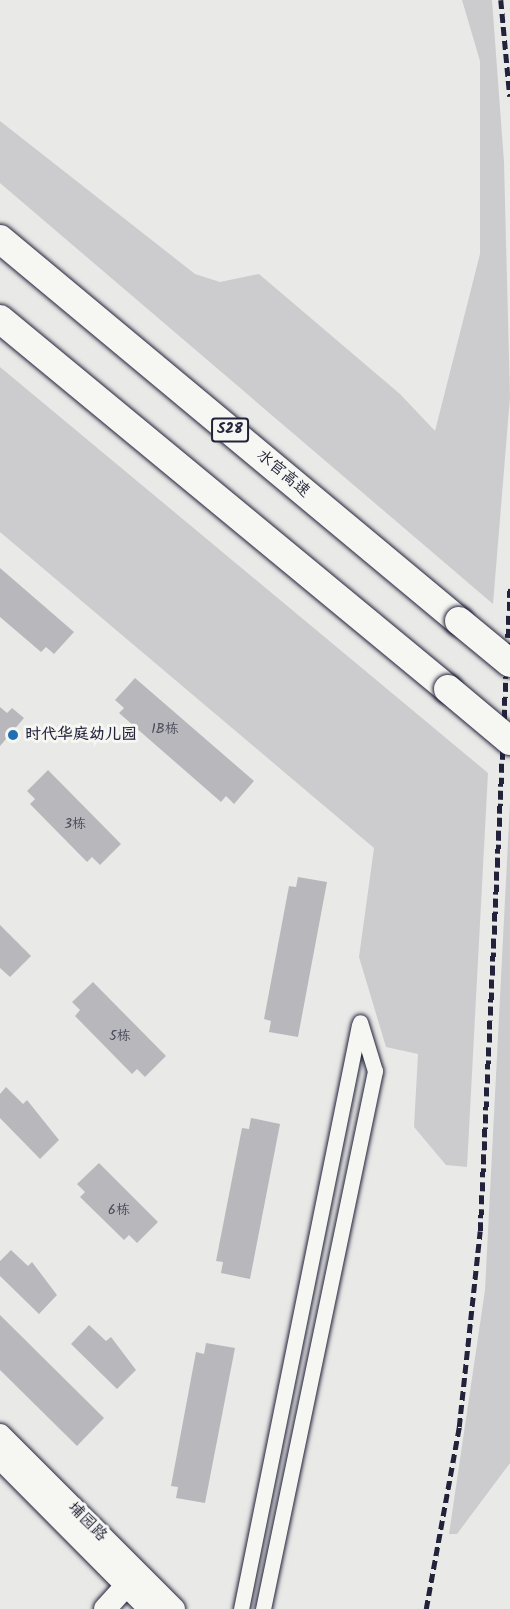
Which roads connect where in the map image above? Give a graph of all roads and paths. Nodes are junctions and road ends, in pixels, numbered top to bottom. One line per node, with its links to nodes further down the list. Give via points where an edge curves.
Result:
1 (0, 239): 3 (highway, 水官高速 / S28, bridge)
2 (0, 319): 4 (highway, bridge)
3 (510, 663)
4 (510, 741)
5 (0, 1434): 7 (street, 埔园路)
6 (0, 1458): 7 (street, 埔园路)
7 (132, 1579): 8 (street); 9 (street, 埔园路); 10 (street, 埔园路)
8 (105, 1609)
9 (150, 1609)
10 (174, 1609)
11 (241, 1609): 12 (street, via 360,1022 375,1071)
12 (263, 1609)

